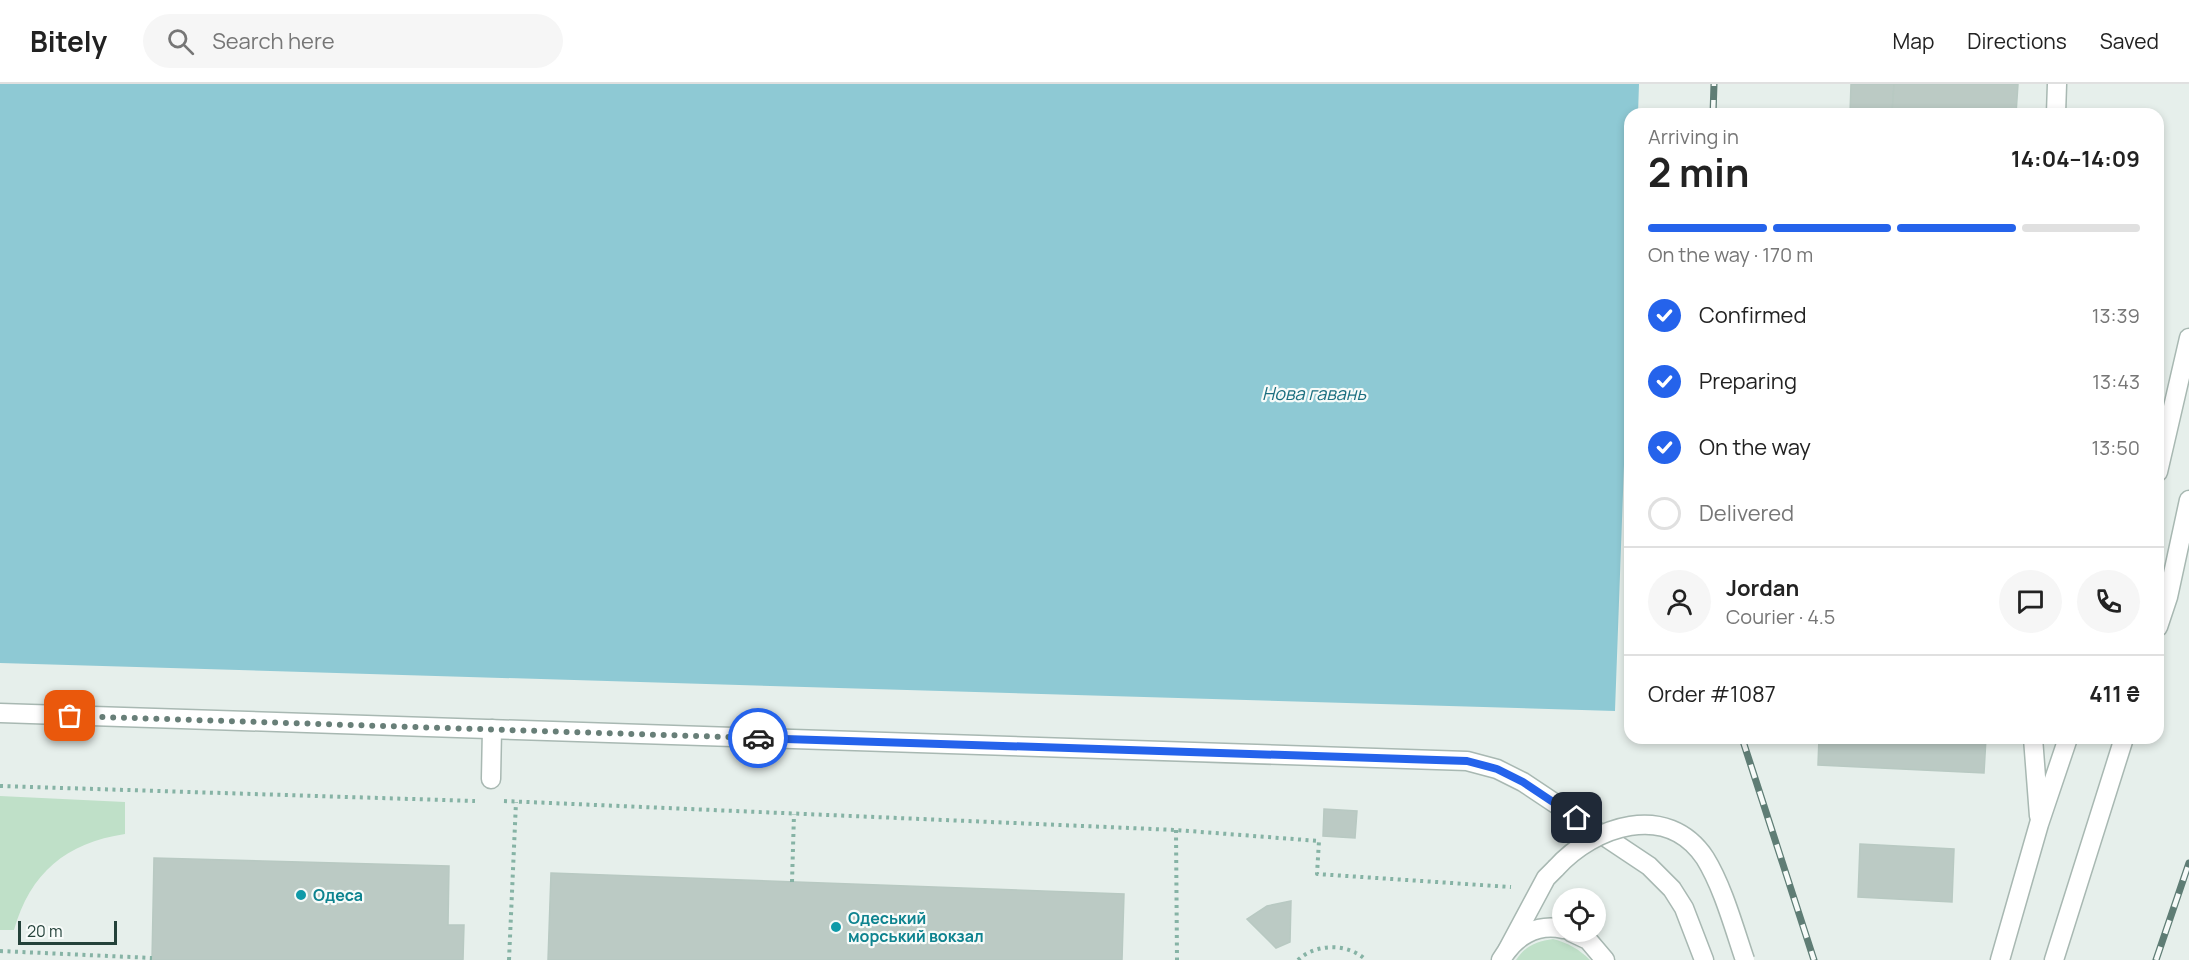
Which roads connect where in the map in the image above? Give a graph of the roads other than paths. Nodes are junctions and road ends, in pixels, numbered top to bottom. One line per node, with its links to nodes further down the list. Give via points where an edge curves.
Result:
1 (2057, 84): 2 (street)
2 (2056, 108)
3 (2189, 338): 4 (street)
4 (2164, 446)
5 (2189, 500): 6 (street)
6 (2164, 609)
7 (0, 713): 8 (street)
8 (492, 729): 12 (street); 18 (street, via 1467,761 1497,769 1523,782 1649,866 1684,908)
9 (2033, 744): 13 (street)
10 (2066, 744): 13 (street)
11 (2122, 744): 21 (street)
12 (491, 779)
13 (2039, 824): 20 (street)
14 (1552, 927): 16 (street, via 1527,933)
15 (1590, 942): 17 (street)
16 (1504, 954): 19 (street, bridge, via 1546,878 1556,868 1587,842 1610,830 1636,824 1676,832 1696,847 1710,868)
17 (1605, 960)
18 (1704, 960)
19 (1746, 960)
20 (2000, 960)
21 (2054, 960)

